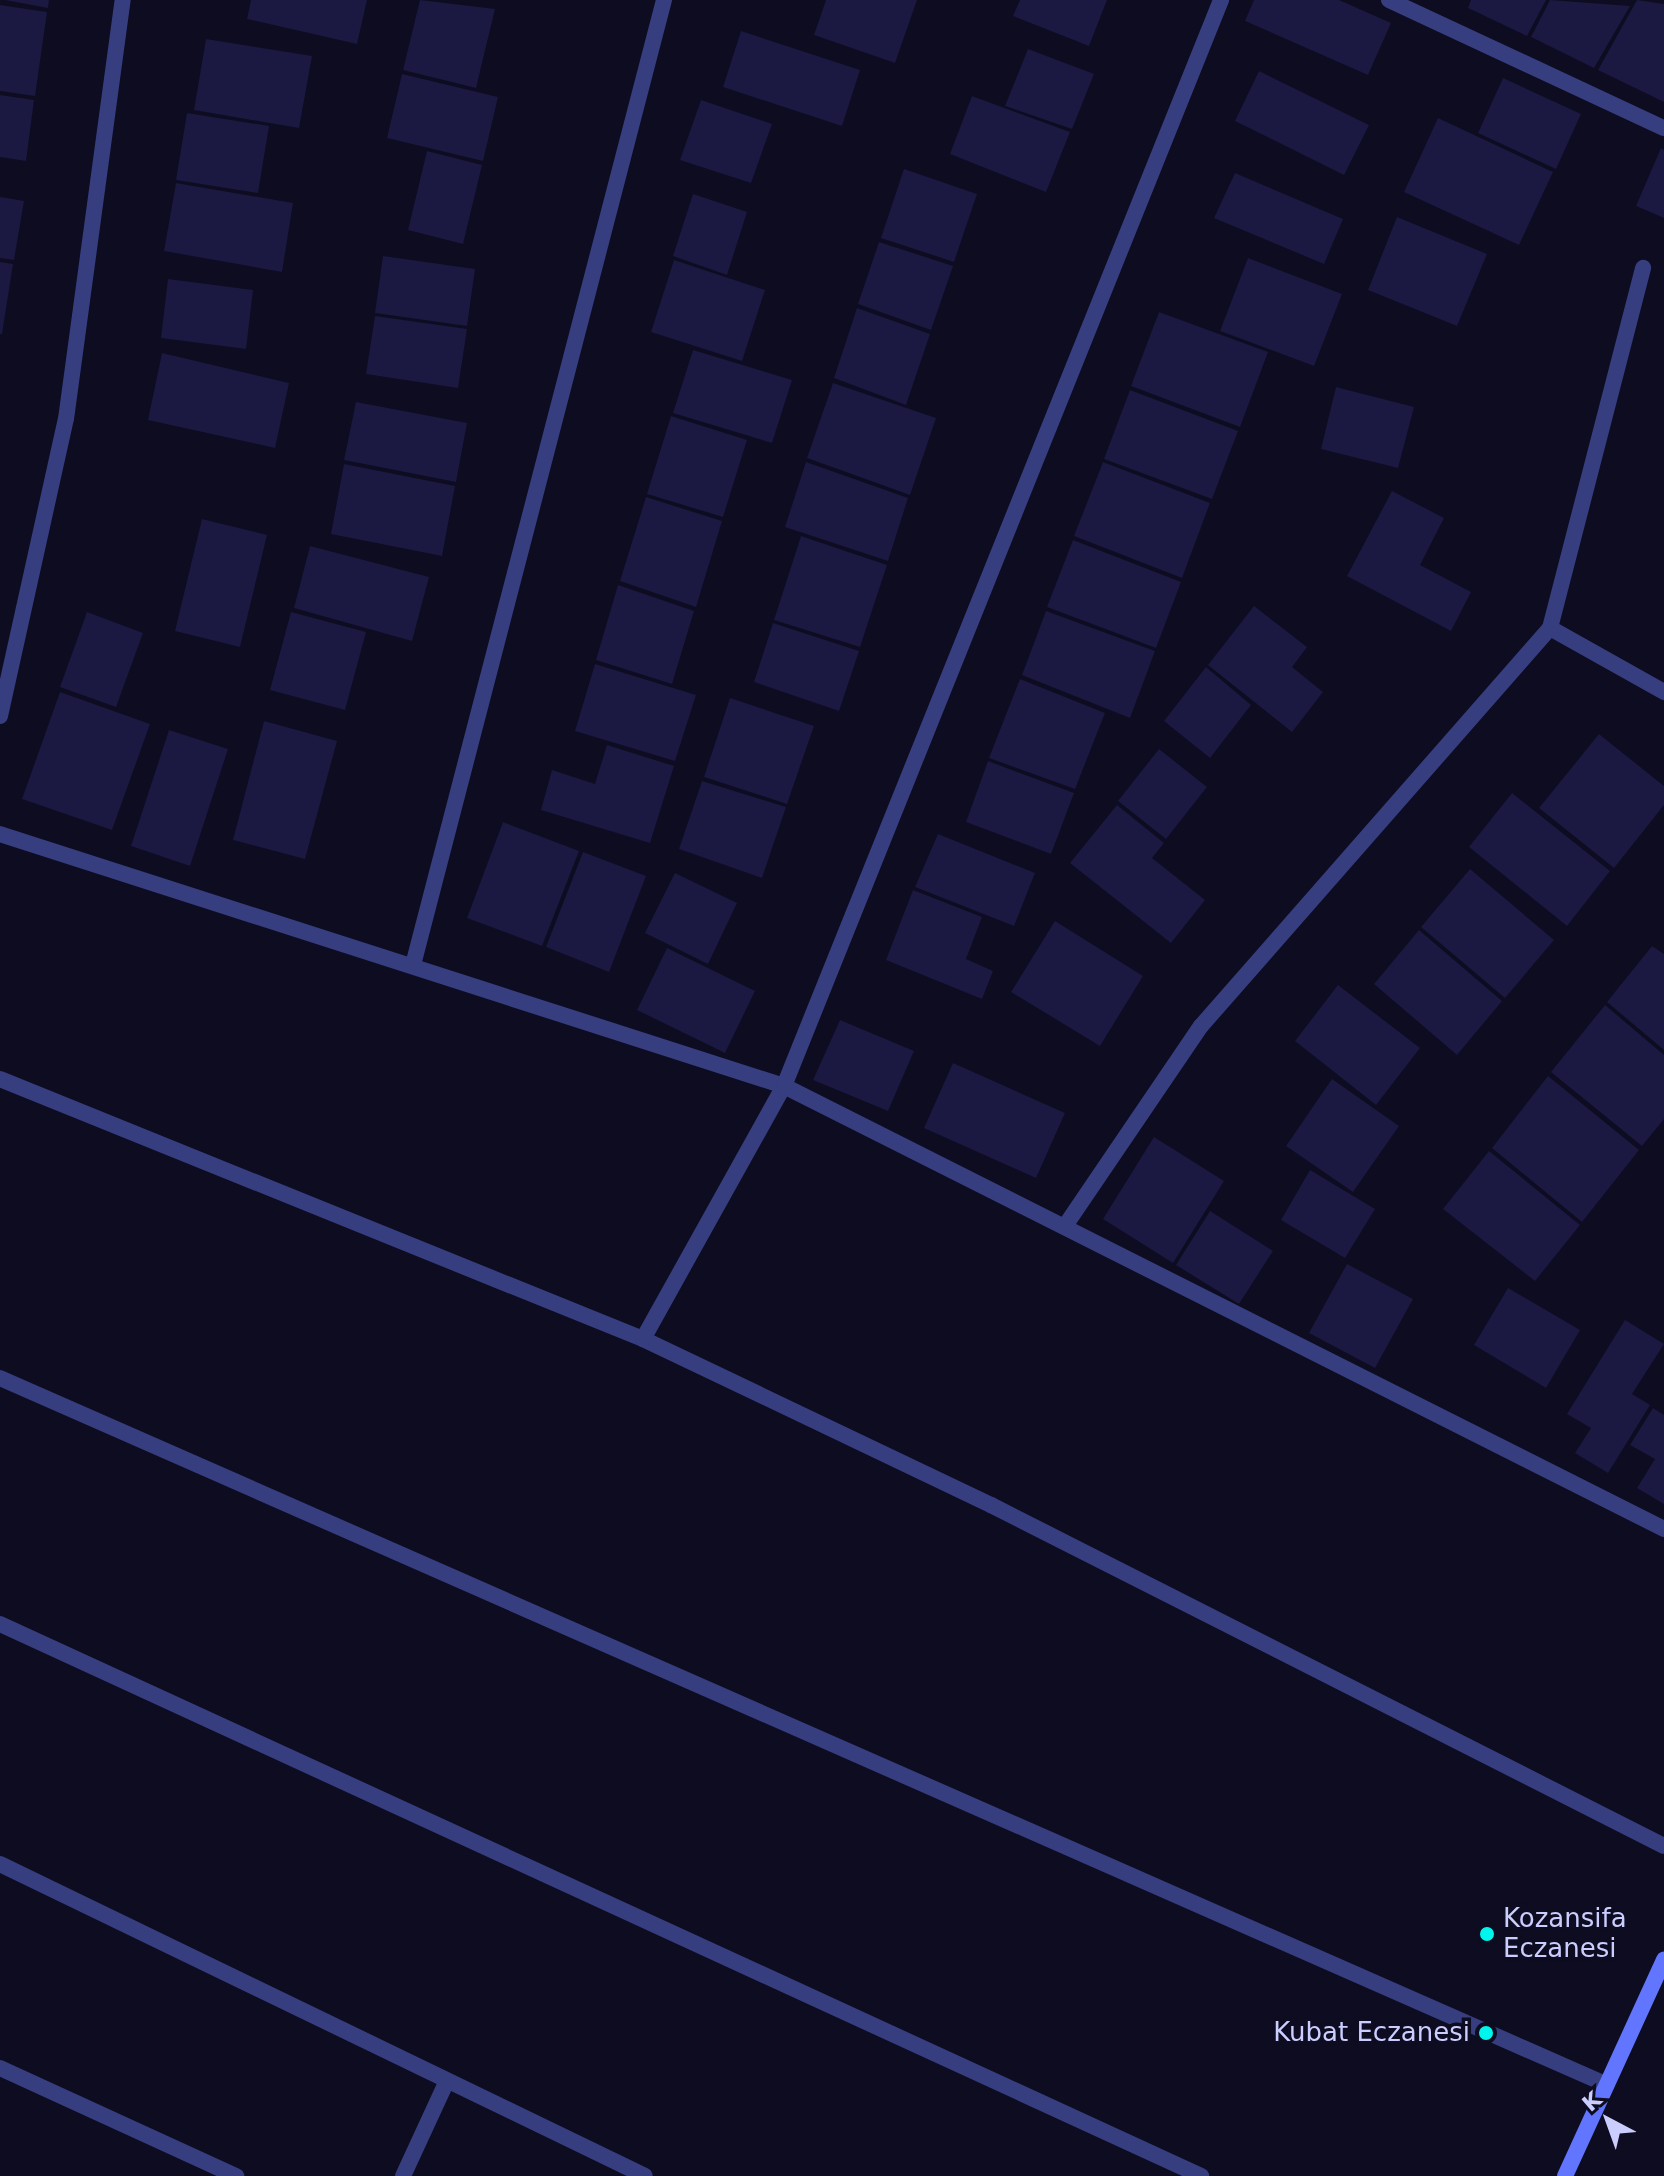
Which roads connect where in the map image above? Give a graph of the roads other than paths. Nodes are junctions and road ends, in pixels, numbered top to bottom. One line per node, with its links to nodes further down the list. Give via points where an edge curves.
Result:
1 (123, 0): 9 (street, via 66,419)
2 (664, 0): 11 (street)
3 (1221, 0): 13 (street)
4 (1389, 0): 5 (street)
5 (1664, 128)
6 (1643, 268): 7 (street)
7 (1550, 628): 8 (street); 14 (street, via 1201,1026)
8 (1664, 692)
9 (0, 716)
10 (0, 834): 11 (street)
11 (413, 965): 13 (street)
12 (0, 1079): 15 (street)
13 (784, 1086): 14 (street); 15 (street)
14 (1065, 1226): 17 (street)
15 (643, 1339): 19 (street, via 991,1505)
16 (0, 1378): 24 (street)
17 (1664, 1529)
18 (0, 1624): 28 (street)
19 (1664, 1846)
20 (0, 1864): 23 (street)
21 (1664, 1960): 24 (main road)
22 (0, 2068): 25 (street)
23 (446, 2083): 26 (street); 27 (street)
24 (1605, 2084): 29 (main road)
25 (236, 2176)
26 (403, 2176)
27 (645, 2176)
28 (1201, 2176)
29 (1565, 2176)

